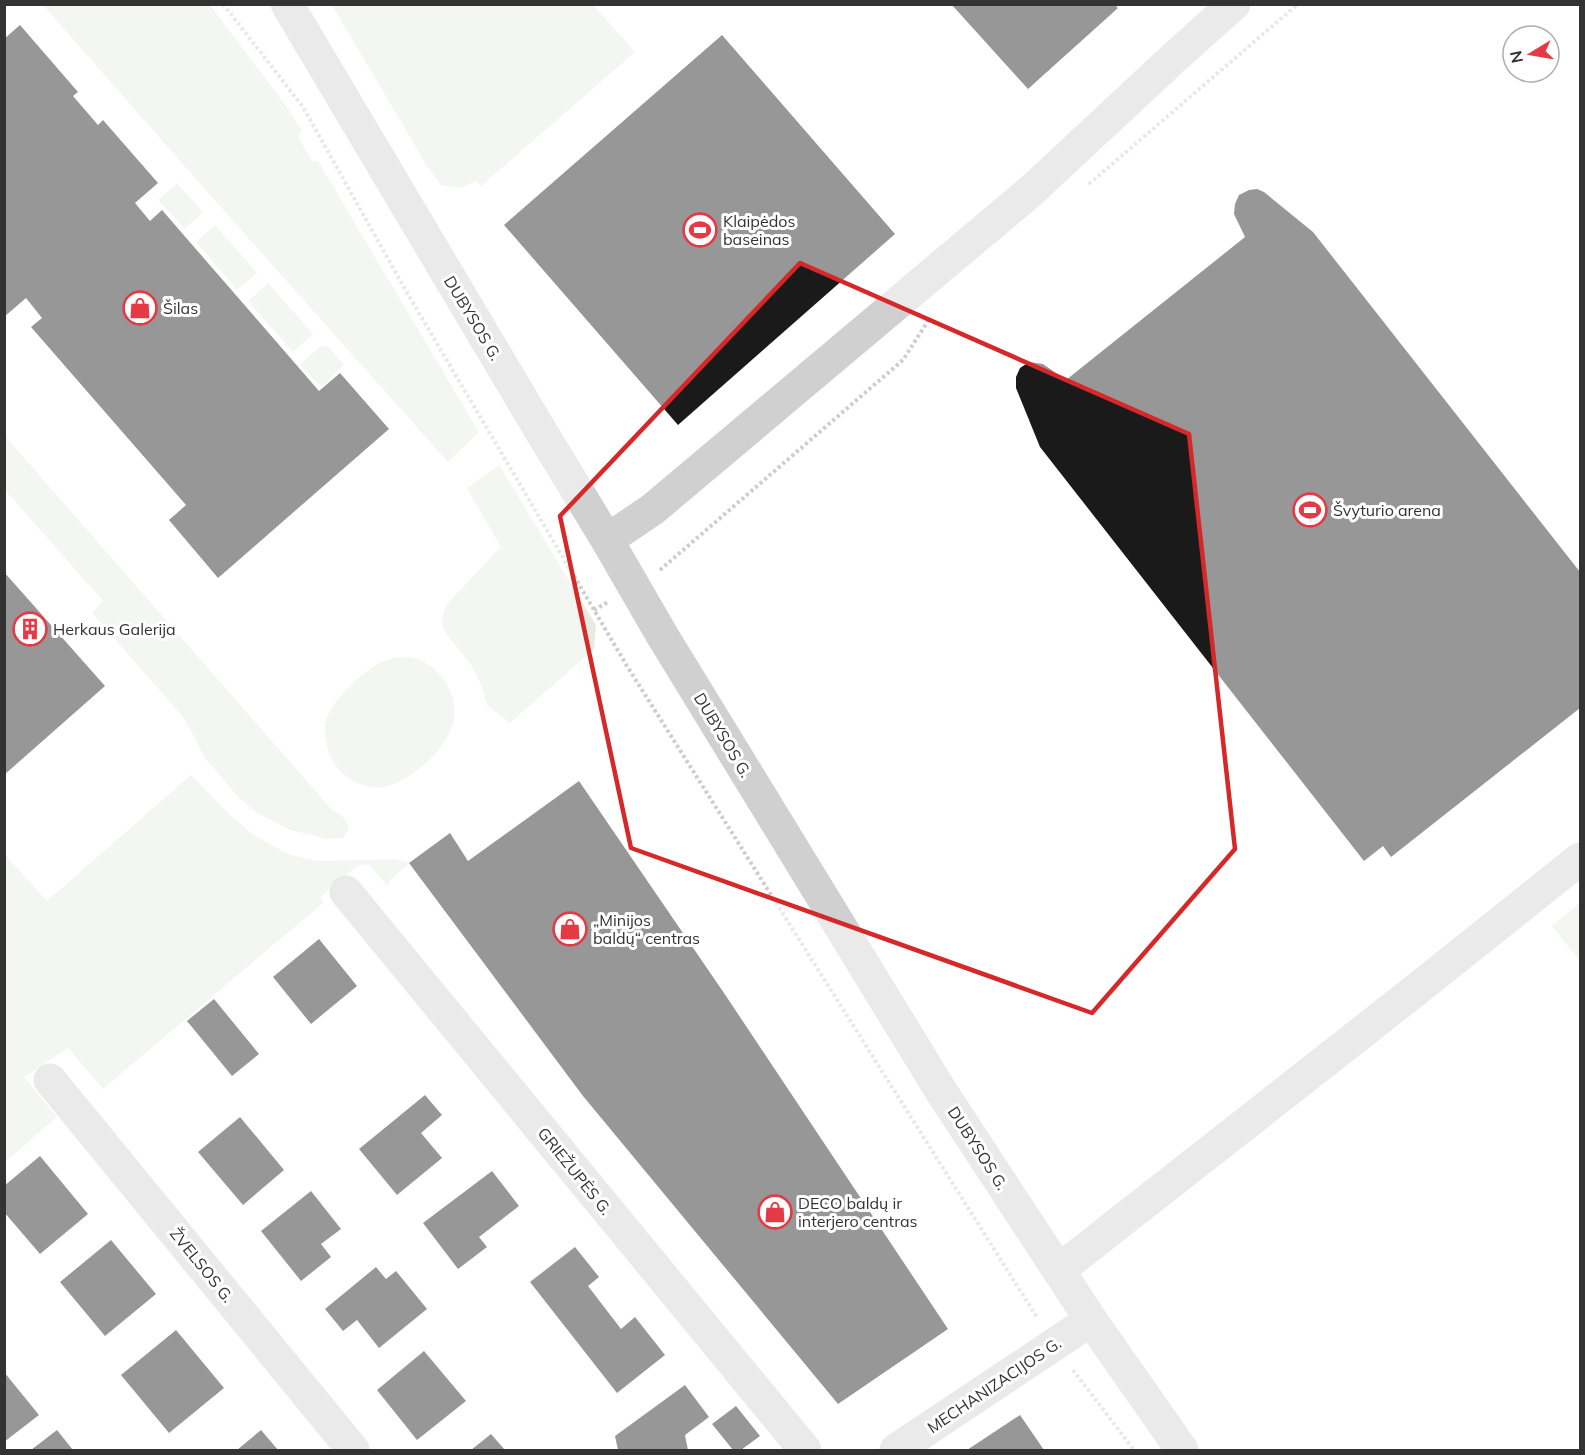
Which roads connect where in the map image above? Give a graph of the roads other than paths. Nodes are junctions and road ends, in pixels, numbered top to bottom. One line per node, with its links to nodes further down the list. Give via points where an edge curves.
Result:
1 (287, 4): 3 (street, DUBYSOS G.)
2 (1234, 4): 3 (street, via 1030,191 653,509)
3 (607, 540): 7 (street, DUBYSOS G., via 941,1091)
4 (1581, 859): 7 (street)
5 (346, 892): 10 (street, GRIEŽUPĖS G.)
6 (50, 1080): 9 (street, ŽVELSOS G.)
7 (1059, 1270): 8 (street, DUBYSOS G.)
8 (1091, 1320): 11 (street, MECHANIZACIJOS G.); 12 (street, DUBYSOS G.)
9 (353, 1450)
10 (805, 1450)
11 (896, 1450)
12 (1182, 1450)

